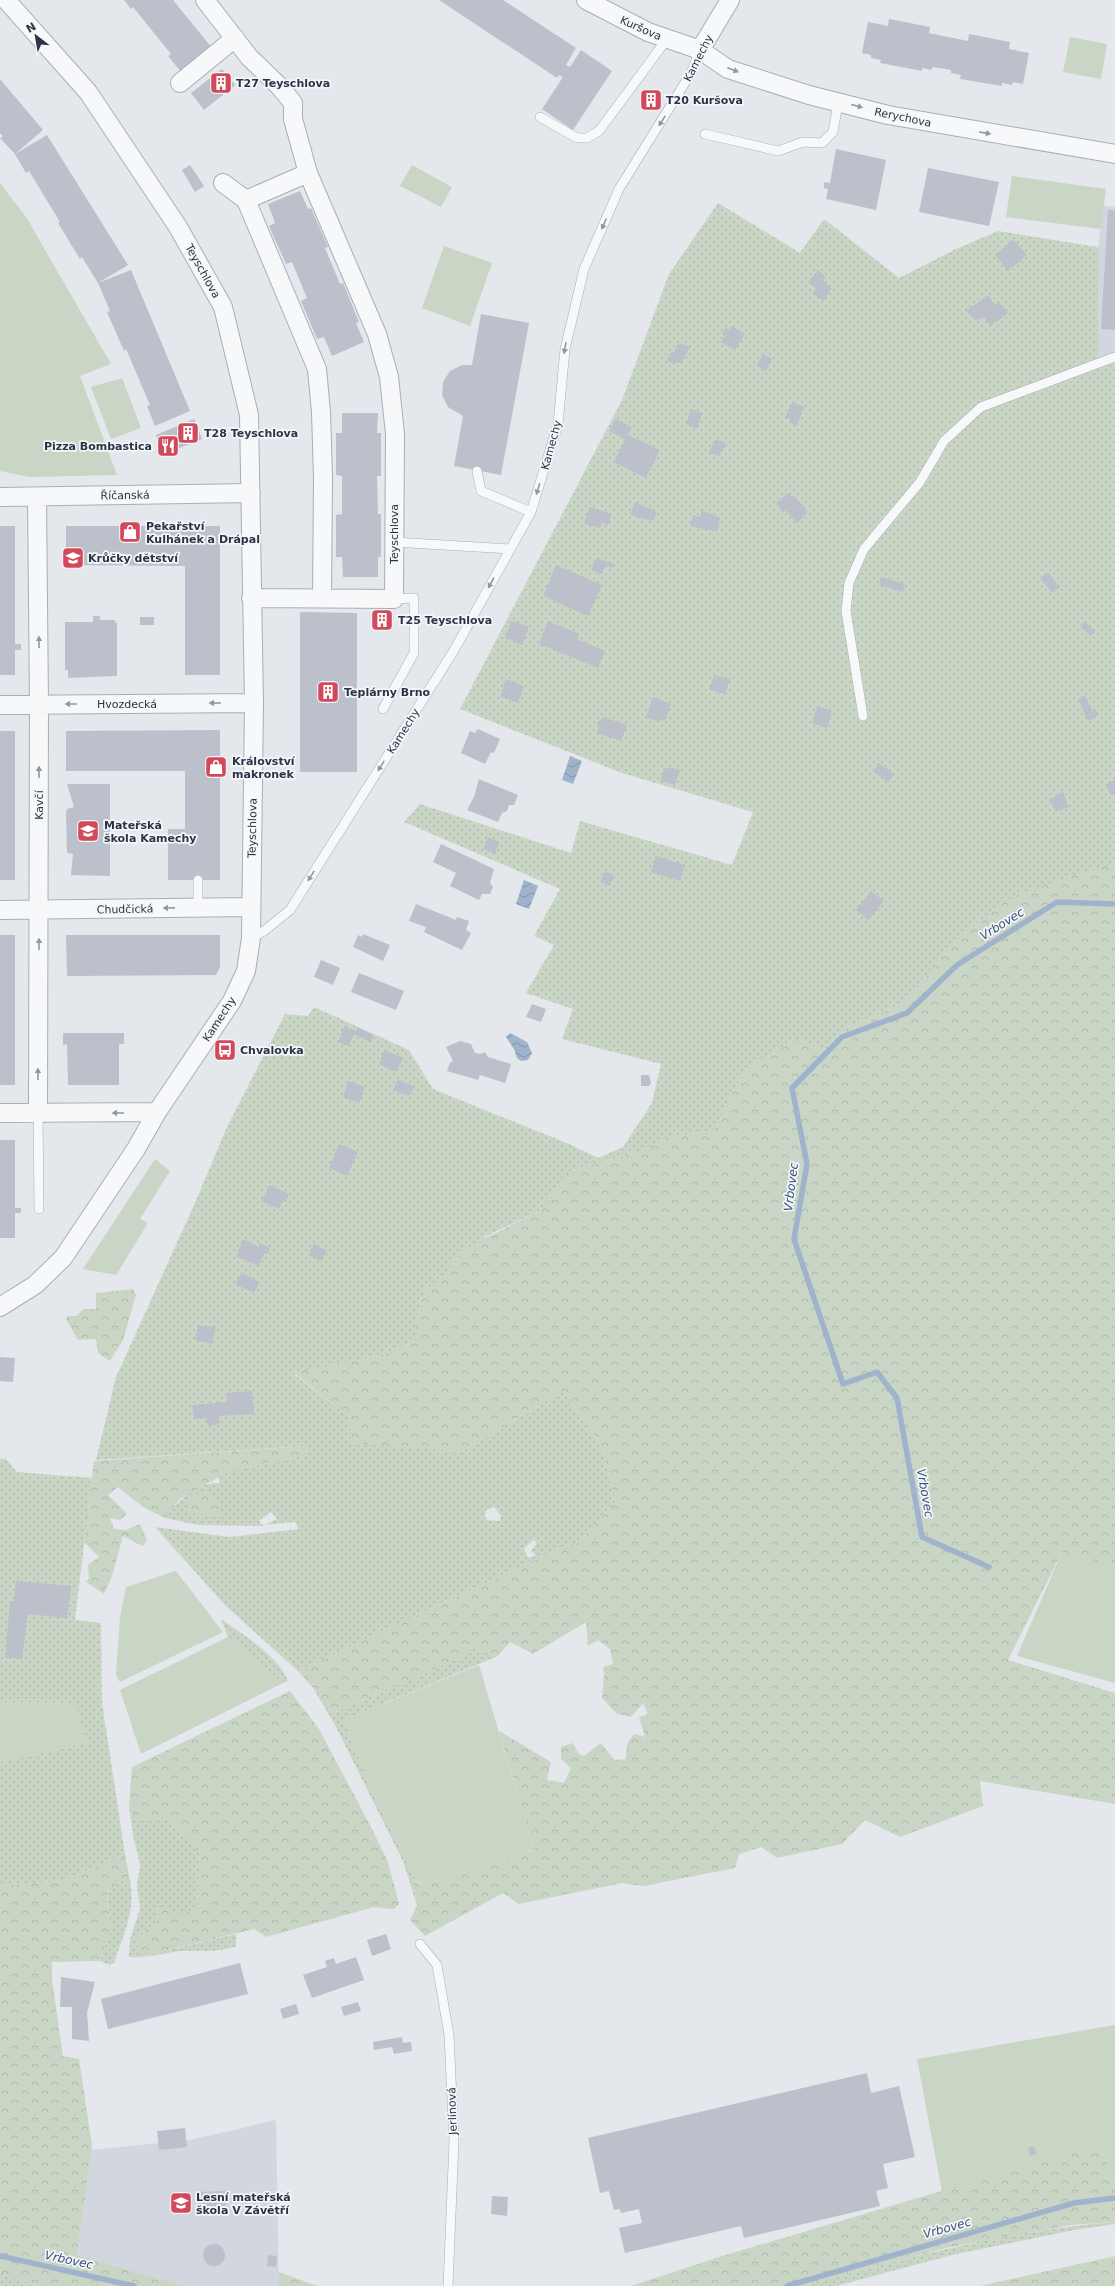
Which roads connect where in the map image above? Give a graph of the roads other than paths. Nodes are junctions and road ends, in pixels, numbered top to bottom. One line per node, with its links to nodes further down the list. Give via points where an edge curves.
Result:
1 (6, 0): 18 (street, Teyschlova, via 88,92 178,227 223,307 249,415)
2 (205, 0): 5 (street, Teyschlova)
3 (586, 0): 6 (street, Kuršova)
4 (730, 0): 7 (street, Kamechy)
5 (235, 38): 8 (street); 13 (street, Teyschlova, via 249,57 293,103 293,119)
6 (667, 39): 7 (street, Kuršova); 10 (lane, via 600,131 588,138 577,138)
7 (700, 50): 9 (street, Rerychova, one-way to 9, via 728,69); 21 (lane, Kamechy, one-way to 21, via 687,79 619,188 584,269 565,349 558,424)
8 (180, 83)
9 (838, 102): 11 (lane, via 833,132 822,143 803,142 778,151); 12 (street, Rerychova, one-way to 12, via 968,130)
10 (540, 117)
11 (705, 134)
12 (1115, 154)
13 (308, 173): 15 (street); 22 (street, Teyschlova, via 377,334 388,377 395,434)
14 (223, 184): 15 (street)
15 (246, 200): 25 (street, via 316,369 323,478)
16 (1115, 357): 31 (lane, via 981,407 944,441 920,482 864,549 849,583 846,611)
17 (477, 471): 21 (lane, via 481,490)
18 (251, 493): 20 (street, Říčanská); 24 (street, Teyschlova)
19 (0, 497): 20 (street, Říčanská)
20 (37, 497): 29 (street, Kavčí, one-way to 20)
21 (531, 512): 23 (lane, Kamechy)
22 (394, 542): 23 (lane); 26 (street, Teyschlova)
23 (510, 549): 37 (lane, Kamechy, one-way to 37, via 453,652 290,910)
24 (251, 598): 25 (street); 27 (street, Teyschlova)
25 (322, 598): 26 (street)
26 (394, 599): 30 (lane, via 414,598 414,653)
27 (254, 703): 29 (street, Hvozdecká, one-way to 29); 34 (street, Teyschlova)
28 (0, 705): 29 (street, Hvozdecká)
29 (40, 705): 36 (street, Kavčí, one-way to 29)
30 (383, 709)
31 (863, 716)
32 (198, 880): 33 (lane)
33 (198, 908): 34 (street, Chudčická); 36 (street, Chudčická, one-way to 36)
34 (250, 908): 37 (street, Teyschlova)
35 (0, 910): 36 (street, Chudčická)
36 (39, 910): 40 (street, Kavčí, one-way to 36)
37 (251, 938): 38 (street, Kamechy, via 246,971 232,1001)
38 (157, 1112): 40 (street, one-way to 40); 42 (street, Kamechy, via 136,1149 63,1258 35,1285)
39 (0, 1113): 40 (street)
40 (38, 1113): 41 (lane)
41 (39, 1209)
42 (0, 1307)
43 (420, 1944): 44 (lane, Jerlínová, via 438,1965 449,2035 454,2141)
44 (448, 2286)

